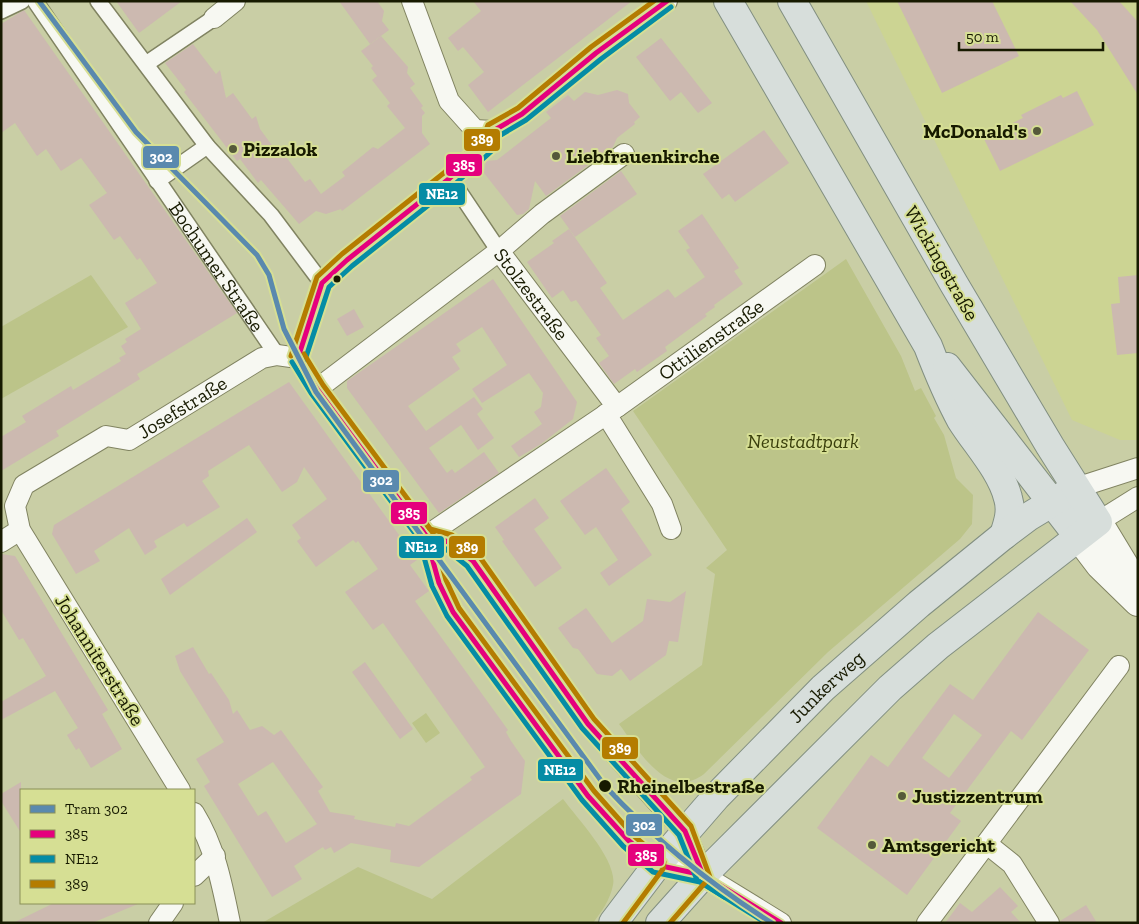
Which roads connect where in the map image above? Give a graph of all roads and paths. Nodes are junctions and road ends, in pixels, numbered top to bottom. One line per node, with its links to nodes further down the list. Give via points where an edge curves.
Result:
1 (22, 1): 9 (street)
2 (35, 1): 16 (street, Bochumer Straße)
3 (98, 1): 11 (street)
4 (235, 1): 10 (street)
5 (412, 1): 12 (street, via 449,101 475,130)
6 (666, 1): 12 (street, via 522,114)
7 (728, 1): 20 (main road)
8 (792, 1): 26 (main road, Wickingstraße, via 954,284)
9 (1, 10)
10 (214, 18): 11 (street)
11 (146, 64): 13 (street)
12 (493, 131): 15 (street, via 488,144)
13 (207, 146): 16 (street, Bochumer Straße); 19 (street, via 271,215)
14 (624, 154): 17 (street, via 542,214)
15 (450, 178): 17 (street, Stolzestraße); 19 (street)
16 (157, 181): 21 (street, Bochumer Straße)
17 (499, 251): 23 (street); 24 (street, Stolzestraße)
18 (815, 265): 24 (street, Ottilienstraße)
19 (322, 283): 22 (street)
20 (928, 346): 28 (main road); 32 (main road, via 948,394 1002,482 1010,509)
21 (277, 355): 22 (street, Josefstraße); 31 (street, Josefstraße, via 262,358 129,440 106,436 24,485 15,506)
22 (298, 358): 23 (street)
23 (317, 389): 33 (street)
24 (611, 411): 29 (street, via 662,504); 33 (street, Ottilienstraße)
25 (1138, 468): 26 (street)
26 (1076, 488): 28 (main road, Junkerweg); 30 (main road, Wickingstraße)
27 (1138, 497): 30 (street)
28 (1052, 501): 30 (main road); 32 (main road, Junkerweg)
29 (671, 529)
30 (1088, 529): 35 (main road); 36 (main road, via 1100,564); 45 (main road, via 938,646 890,688)
31 (20, 530): 34 (street); 38 (street, Johanniterstraße)
32 (1004, 535): 40 (main road, Junkerweg, via 823,688)
33 (426, 536): 40 (street, via 449,542 473,561 588,724); 43 (street, via 438,583 453,612 588,796 628,840)
34 (1, 542)
35 (1138, 588)
36 (1138, 602)
37 (1119, 666): 41 (street)
38 (179, 789)
39 (195, 815): 42 (street)
40 (685, 831): 43 (main road, Junkerweg); 45 (street)
41 (987, 844): 52 (street); 53 (street, via 1012,864)
42 (215, 856): 44 (street); 48 (street)
43 (657, 865): 45 (street); 49 (main road, Junkerweg)
44 (195, 875)
45 (703, 875): 50 (main road); 51 (street)
46 (172, 904): 47 (street)
47 (159, 923)
48 (230, 923)
49 (613, 923)
50 (660, 923)
51 (781, 923)
52 (927, 923)
53 (1048, 923)

